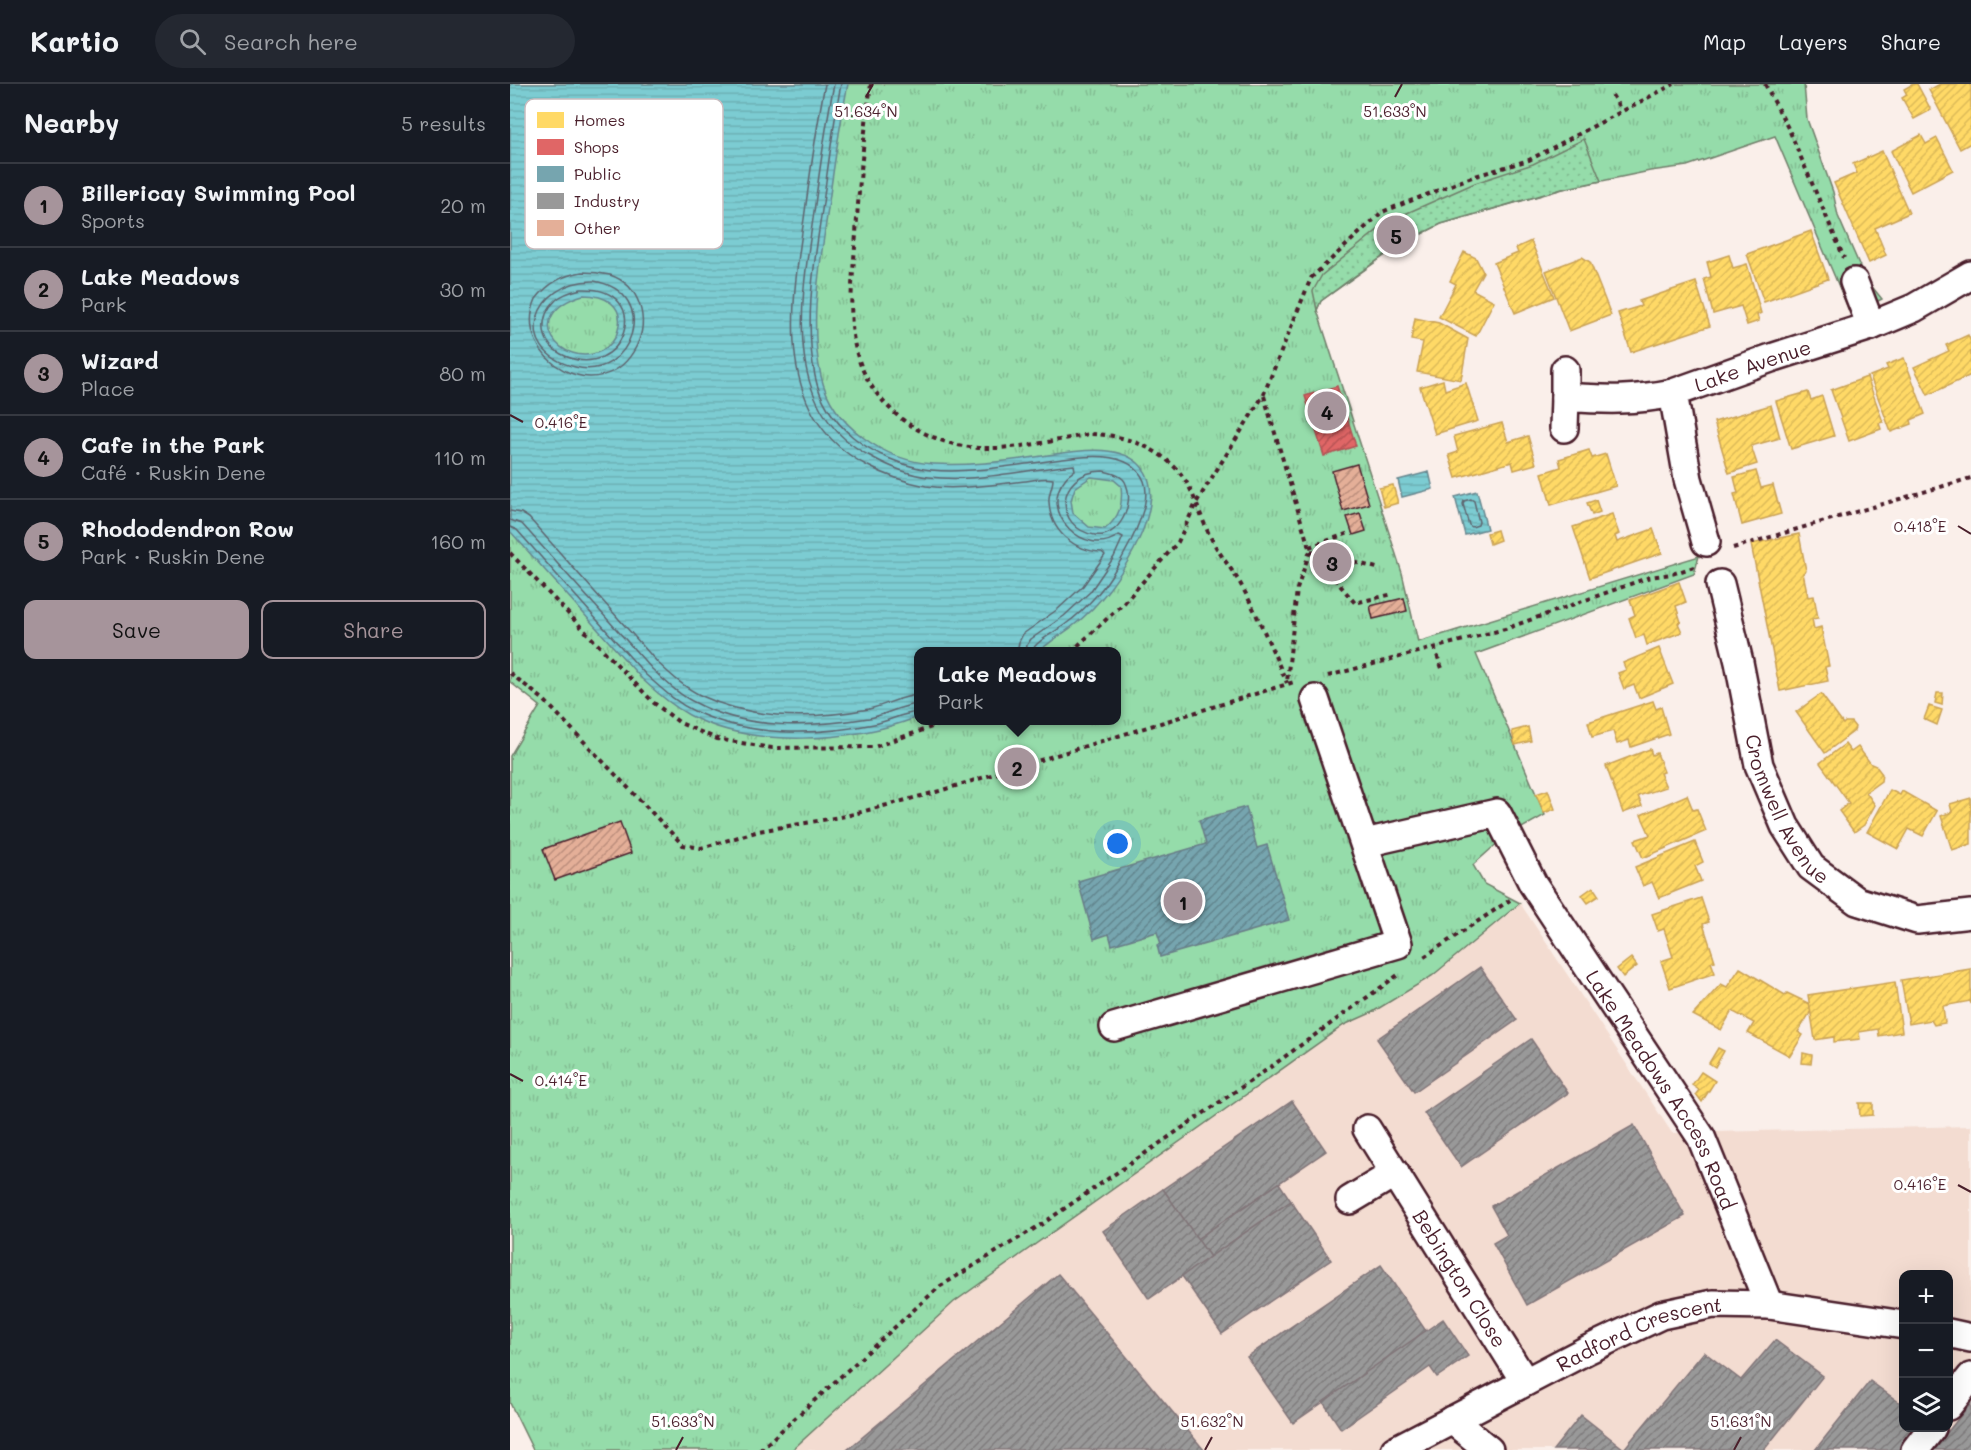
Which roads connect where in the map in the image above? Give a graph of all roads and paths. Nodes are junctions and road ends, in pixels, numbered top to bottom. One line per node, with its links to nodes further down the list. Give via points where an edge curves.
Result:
1 (871, 84): 15 (path, via 861,157 850,311 859,361 881,401 928,435 962,446 988,449 1090,434 1120,437 1169,462)
2 (1674, 84): 5 (path)
3 (1765, 84): 7 (path, via 1790,132)
4 (1612, 95): 5 (path)
5 (1621, 110): 11 (path, via 1529,160 1382,212 1311,278)
6 (1971, 275): 8 (street, Lake Avenue, via 1914,308)
7 (1854, 282): 8 (street)
8 (1871, 326): 10 (street, Lake Avenue)
9 (1565, 370): 12 (street)
10 (1673, 393): 12 (street, via 1641,399); 18 (street, Lake Avenue, via 1688,479)
11 (1263, 396): 15 (path); 17 (path)
12 (1565, 397): 13 (street)
13 (1564, 428)
14 (1971, 478): 18 (path)
15 (1196, 502): 23 (path, via 1178,542 1124,603); 27 (path)
16 (1352, 532): 17 (path)
17 (1310, 549): 20 (path); 22 (path, via 1355,603); 27 (path, via 1297,589)
18 (1710, 552): 24 (path, via 1672,574 1650,578 1505,629)
19 (510, 553): 29 (path, via 654,704 680,723 717,739 772,748 865,748)
20 (1377, 568)
21 (1719, 584): 32 (street, Cromwell Avenue, via 1759,765 1785,826 1811,867 1857,901 1917,920)
22 (1393, 594)
23 (1075, 647)
24 (1434, 647): 25 (path); 28 (path)
25 (1443, 671)
26 (510, 673): 27 (path, via 544,700 683,845 701,848 759,831 846,816 936,792)
27 (1287, 683): 28 (path)
28 (1311, 686): 30 (street)
29 (939, 725)
30 (1365, 843): 31 (street, Lake Meadows Access Road, via 1497,813); 35 (street, via 1398,944)
31 (1533, 884): 33 (path); 39 (street, Lake Meadows Access Road, via 1701,1137)
32 (1971, 914)
33 (1420, 959)
34 (1401, 973): 48 (path, via 1051,1218 939,1287)
35 (1114, 1027)
36 (1367, 1129): 37 (street, Bebington Close)
37 (1395, 1173): 38 (street); 44 (street, Bebington Close)
38 (1350, 1200)
39 (1770, 1305): 40 (street, Radford Crescent); 44 (street, Radford Crescent, via 1713,1304 1660,1315)
40 (1899, 1324)
41 (1953, 1334): 42 (street)
42 (1971, 1338)
43 (1971, 1377): 45 (street)
44 (1525, 1382): 46 (street, Radford Crescent)
45 (1953, 1400)
46 (1452, 1420): 49 (street, Radford Crescent); 50 (street)
47 (1929, 1432): 51 (street)
48 (760, 1450)
49 (1395, 1450)
50 (1489, 1450)
51 (1915, 1450)

